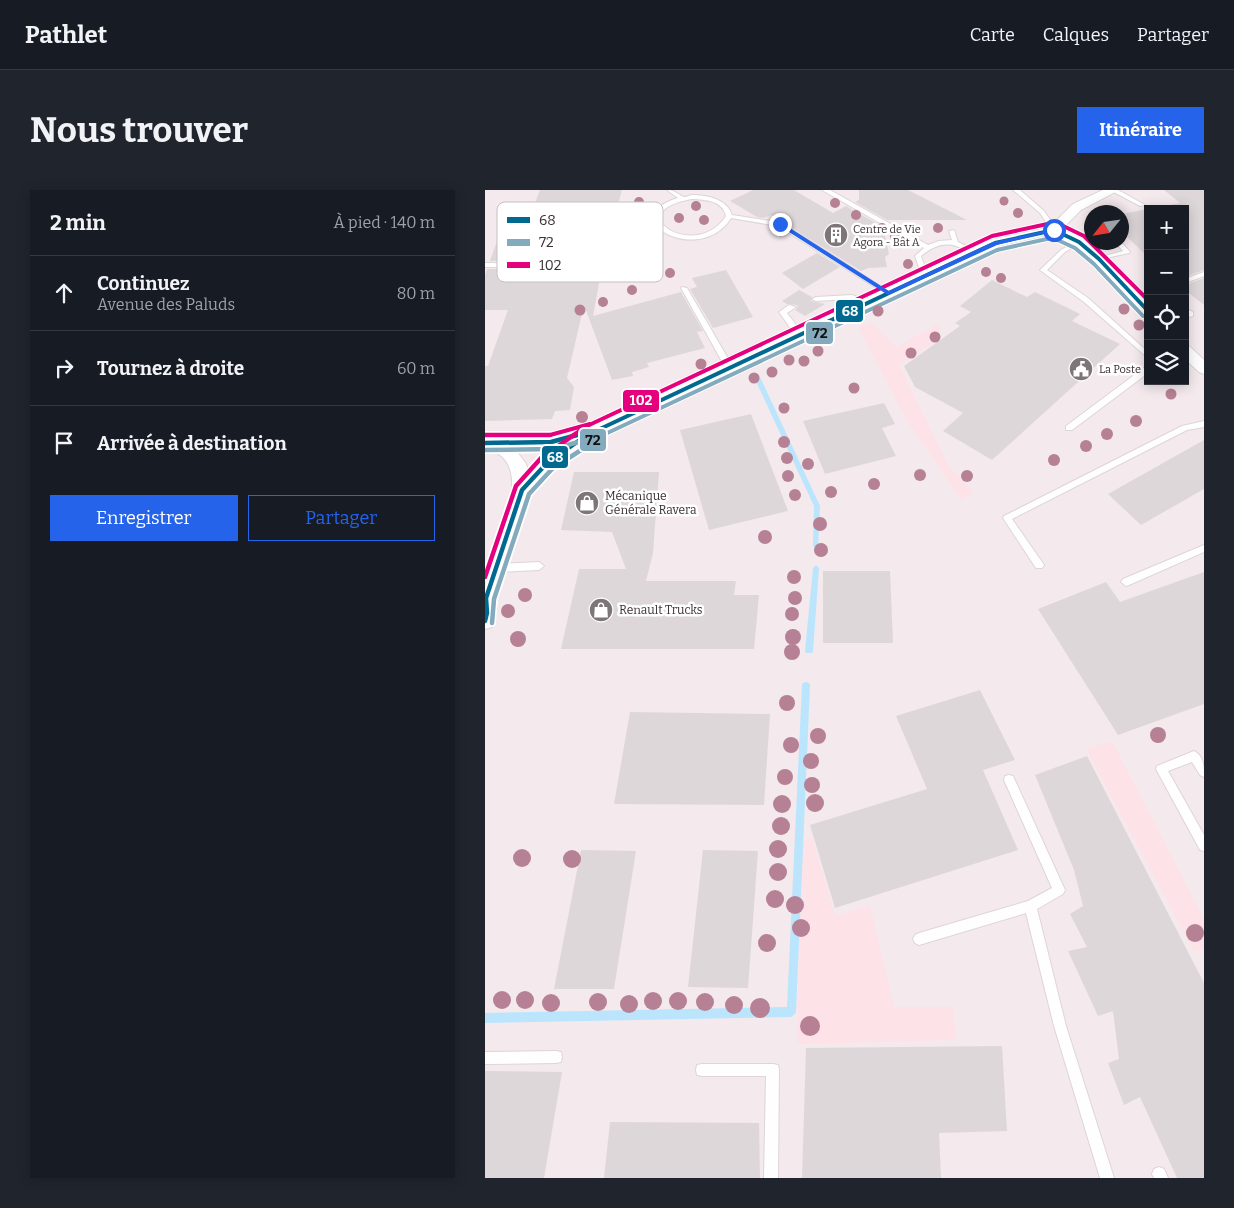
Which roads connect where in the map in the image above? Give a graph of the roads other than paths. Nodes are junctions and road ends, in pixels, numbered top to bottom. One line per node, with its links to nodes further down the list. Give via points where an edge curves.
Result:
1 (670, 190): 5 (lane)
2 (825, 190): 14 (lane)
3 (1016, 190): 10 (lane, via 1042,212)
4 (1112, 190): 6 (lane); 10 (street, via 1077,207)
5 (683, 199): 7 (lane); 8 (lane, via 715,200 725,206)
6 (1142, 205)
7 (663, 208)
8 (729, 216): 9 (lane, via 719,229 695,237 679,236); 22 (lane, via 780,224)
9 (663, 228)
10 (1054, 230): 13 (street); 16 (street, via 995,243)
11 (952, 231): 12 (lane)
12 (955, 241): 14 (lane, via 936,242); 16 (lane)
13 (1079, 242): 17 (street); 28 (lane, via 1043,270 1086,300)
14 (927, 247): 19 (lane, via 918,256)
15 (1125, 250): 17 (lane, via 1127,252)
16 (975, 252): 19 (street)
17 (1099, 259): 25 (street)
18 (1204, 274): 20 (lane)
19 (925, 276): 22 (street)
20 (1189, 280)
21 (684, 288): 30 (lane)
22 (888, 293): 24 (street)
23 (816, 300): 24 (lane, via 852,297)
24 (867, 303): 27 (street)
25 (1144, 307)
26 (792, 308): 27 (lane, via 783,312)
27 (799, 334): 30 (street)
28 (1144, 352)
29 (1189, 354): 31 (street)
30 (729, 367): 35 (street)
31 (1204, 369)
32 (1144, 372): 34 (lane)
33 (1204, 424): 39 (lane, via 1185,428 1007,518)
34 (1069, 428)
35 (591, 432): 36 (street, via 551,442); 37 (street, via 547,463)
36 (491, 444): 37 (street, via 511,455 520,468)
37 (522, 490): 41 (street)
38 (1204, 548): 42 (lane)
39 (1039, 565)
40 (539, 566): 41 (lane)
41 (497, 568): 43 (street)
42 (1127, 582)
43 (485, 598): 44 (street)
44 (485, 621)
45 (1204, 772): 47 (lane, via 1194,756 1161,769)
46 (1009, 780): 48 (lane, via 1059,890)
47 (1204, 846)
48 (1030, 906): 49 (lane); 54 (lane, via 1060,1026)
49 (919, 939)
50 (556, 1057): 51 (lane)
51 (485, 1058)
52 (702, 1070): 53 (lane, via 773,1070)
53 (771, 1178)
54 (1107, 1178)

